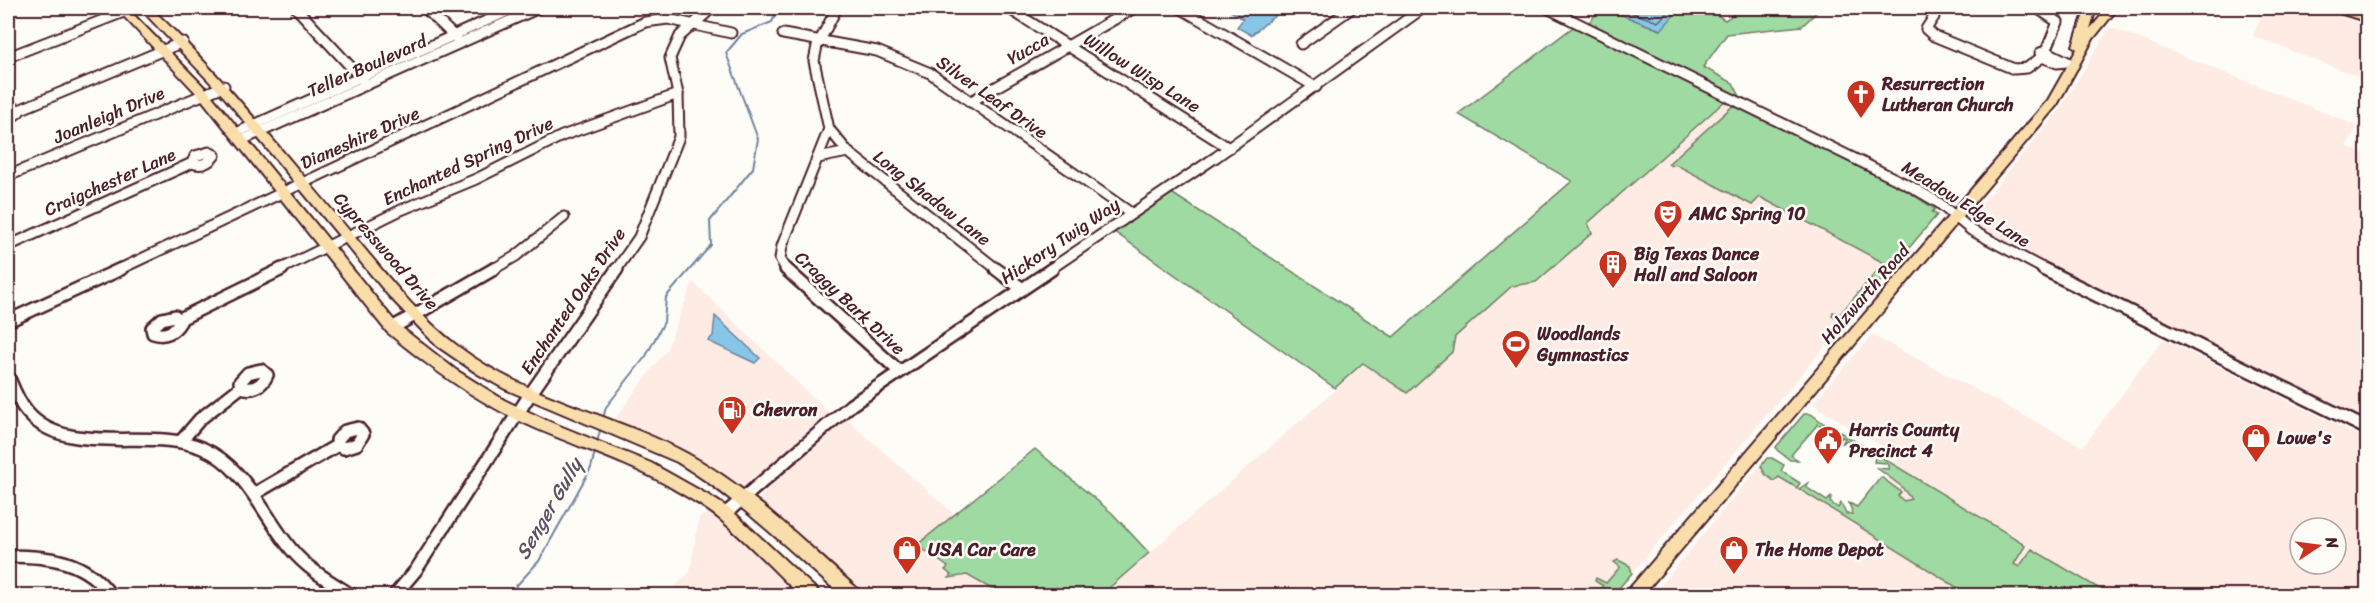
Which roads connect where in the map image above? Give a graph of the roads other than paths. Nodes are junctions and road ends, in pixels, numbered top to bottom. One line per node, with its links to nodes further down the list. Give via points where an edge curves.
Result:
1 (145, 8): 27 (main road, Cypresswood Drive)
2 (296, 8): 35 (street)
3 (425, 8): 25 (street)
4 (515, 8): 25 (street, Teller Boulevard)
5 (539, 8): 28 (street, Teller Boulevard)
6 (712, 8): 22 (street, Enchanted Oaks Drive)
7 (837, 8): 26 (street)
8 (1008, 8): 30 (street, Willow Wisp Lane)
9 (1134, 8): 30 (street, Yucca)
10 (1180, 8): 38 (street)
11 (1352, 8): 29 (street)
12 (1423, 8): 38 (street, Hickory Twig Way)
13 (1547, 8): 57 (street, Meadow Edge Lane, via 1910,186)
14 (1931, 8): 32 (street, via 1935,18 1926,29 1934,36 2014,69 2026,68)
15 (2037, 8): 32 (street, via 2058,22)
16 (2091, 8): 34 (main road)
17 (2113, 8): 34 (main road, Holzwarth Road)
18 (2329, 8): 21 (main road)
19 (2346, 8): 21 (main road)
20 (126, 9): 31 (main road); 33 (street)
21 (2364, 18)
22 (693, 23): 23 (street, Dianeshire Drive); 40 (street, Enchanted Oaks Drive, via 680,36 670,58); 53 (street, Dianeshire Drive, via 663,19 645,22)
23 (731, 33)
24 (783, 34): 26 (street, Silver Leaf Drive)
25 (453, 35): 28 (street); 35 (street, Teller Boulevard)
26 (820, 39): 41 (street, Silver Leaf Drive, via 868,47 906,60); 46 (street, via 814,61)
27 (183, 42): 31 (street); 37 (main road, Cypresswood Drive)
28 (461, 42): 36 (street, Teller Boulevard)
29 (1301, 44)
30 (1068, 46): 41 (street, Yucca); 48 (street, Willow Wisp Lane)
31 (163, 50): 39 (main road); 43 (street)
32 (2044, 54): 34 (street)
33 (8, 57)
34 (2073, 60): 57 (main road, Holzwarth Road, via 2053,102)
35 (360, 76): 36 (street); 45 (street, Teller Boulevard)
36 (367, 84): 45 (street, Teller Boulevard)
37 (224, 86): 39 (street, Joanleigh Drive); 45 (main road, Cypresswood Drive)
38 (1316, 87): 48 (street, Hickory Twig Way)
39 (203, 93): 47 (main road); 52 (street, Joanleigh Drive)
40 (678, 94): 58 (street, Enchanted Spring Drive, via 562,136); 69 (street, Enchanted Oaks Drive, via 679,137 639,237)
41 (970, 102): 55 (street, Silver Leaf Drive)
42 (8, 110): 43 (street)
43 (19, 110): 44 (street)
44 (8, 120)
45 (258, 128): 47 (street, Teller Boulevard); 53 (main road, Cypresswood Drive)
46 (829, 129): 49 (street, Long Shadow Lane); 50 (street)
47 (239, 136): 54 (main road)
48 (1229, 147): 55 (street, Hickory Twig Way)
49 (848, 153): 50 (street); 61 (street, Long Shadow Lane)
50 (818, 158): 66 (street, Craggy Bark Drive, via 780,259 785,268)
51 (192, 163): 59 (street, Craigchester Lane)
52 (8, 176)
53 (301, 183): 54 (street, Dianeshire Drive); 58 (main road, Cypresswood Drive)
54 (281, 192): 60 (main road); 64 (street, Dianeshire Drive)
55 (1131, 213): 61 (street, Hickory Twig Way)
56 (564, 217): 62 (street, via 516,256)
57 (1955, 217): 71 (street, Meadow Edge Lane, via 1971,230 2036,265); 85 (main road, Holzwarth Road)
58 (346, 237): 60 (street, Enchanted Spring Drive); 62 (main road, Cypresswood Drive)
59 (8, 246)
60 (327, 247): 63 (street, Enchanted Spring Drive); 65 (main road)
61 (1021, 288): 66 (street, Hickory Twig Way)
62 (414, 316): 65 (street); 69 (main road, Cypresswood Drive, via 456,353)
63 (180, 319)
64 (8, 321)
65 (392, 328): 70 (main road, via 456,380)
66 (899, 371): 77 (street, Hickory Twig Way, via 846,409)
67 (8, 376): 72 (street, via 29,415 47,428 82,437)
68 (241, 387): 72 (street, via 200,419)
69 (529, 396): 70 (street, Enchanted Oaks Drive); 74 (main road, Cypresswood Drive)
70 (517, 414): 75 (main road); 82 (street, Enchanted Oaks Drive, via 416,570)
71 (2367, 429)
72 (182, 440): 76 (street, via 221,457)
73 (338, 445): 76 (street)
74 (679, 456): 75 (main road); 77 (main road, Cypresswood Drive)
75 (660, 474): 78 (main road)
76 (254, 494): 81 (street, via 291,549 314,572)
77 (742, 498): 78 (street, Hickory Twig Way); 84 (main road, Cypresswood Drive)
78 (725, 514): 83 (main road)
79 (8, 556): 80 (street, via 70,562 99,578)
80 (111, 596)
81 (353, 596)
82 (394, 596)
83 (812, 596)
84 (854, 596)
85 (1631, 596)

